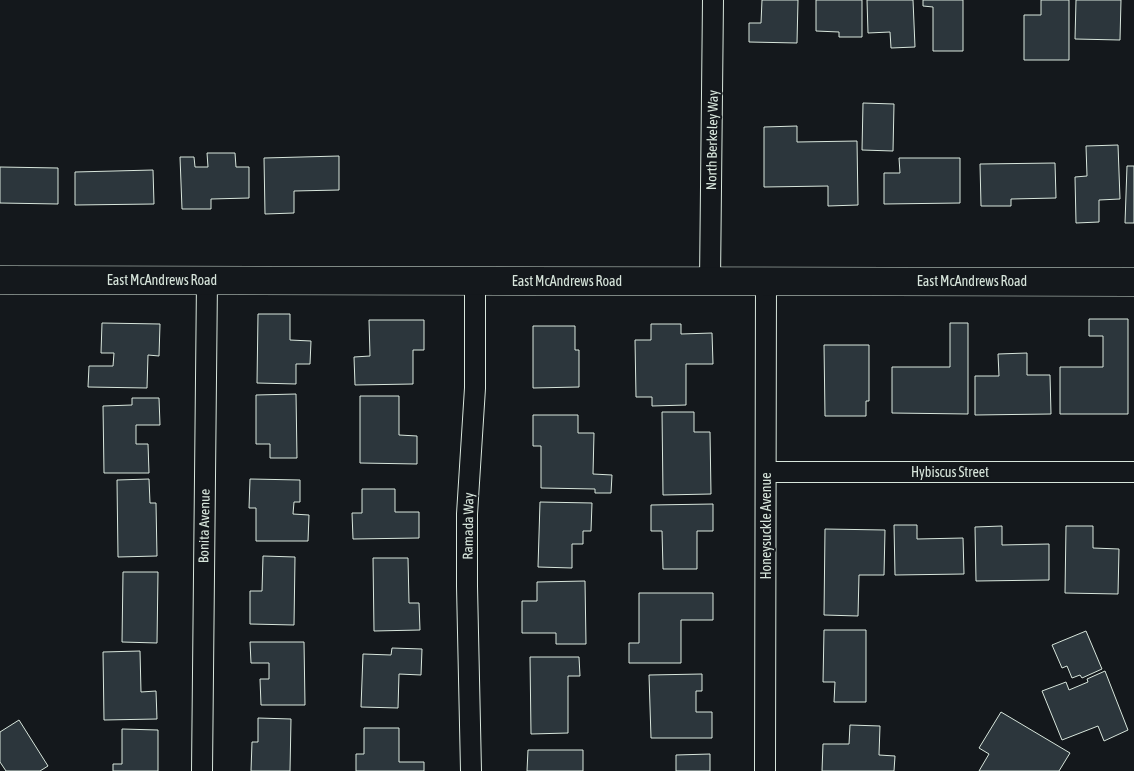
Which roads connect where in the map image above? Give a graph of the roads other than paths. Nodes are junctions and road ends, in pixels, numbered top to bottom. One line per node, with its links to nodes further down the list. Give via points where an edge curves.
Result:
1 (713, 0): 5 (street, North Berkeley Way)
2 (0, 280): 3 (main road, East McAndrews Road)
3 (207, 280): 4 (main road, East McAndrews Road); 10 (street, Bonita Avenue)
4 (474, 281): 5 (main road, East McAndrews Road); 11 (street, Ramada Way, via 474,388 467,523)
5 (710, 281): 6 (main road, East McAndrews Road)
6 (766, 281): 7 (main road, East McAndrews Road); 8 (street, Honeysuckle Avenue)
7 (1134, 282)
8 (767, 472): 9 (street, Hybiscus Street); 12 (street, Honeysuckle Avenue)
9 (1134, 472)
10 (202, 771)
11 (471, 771)
12 (765, 771)

